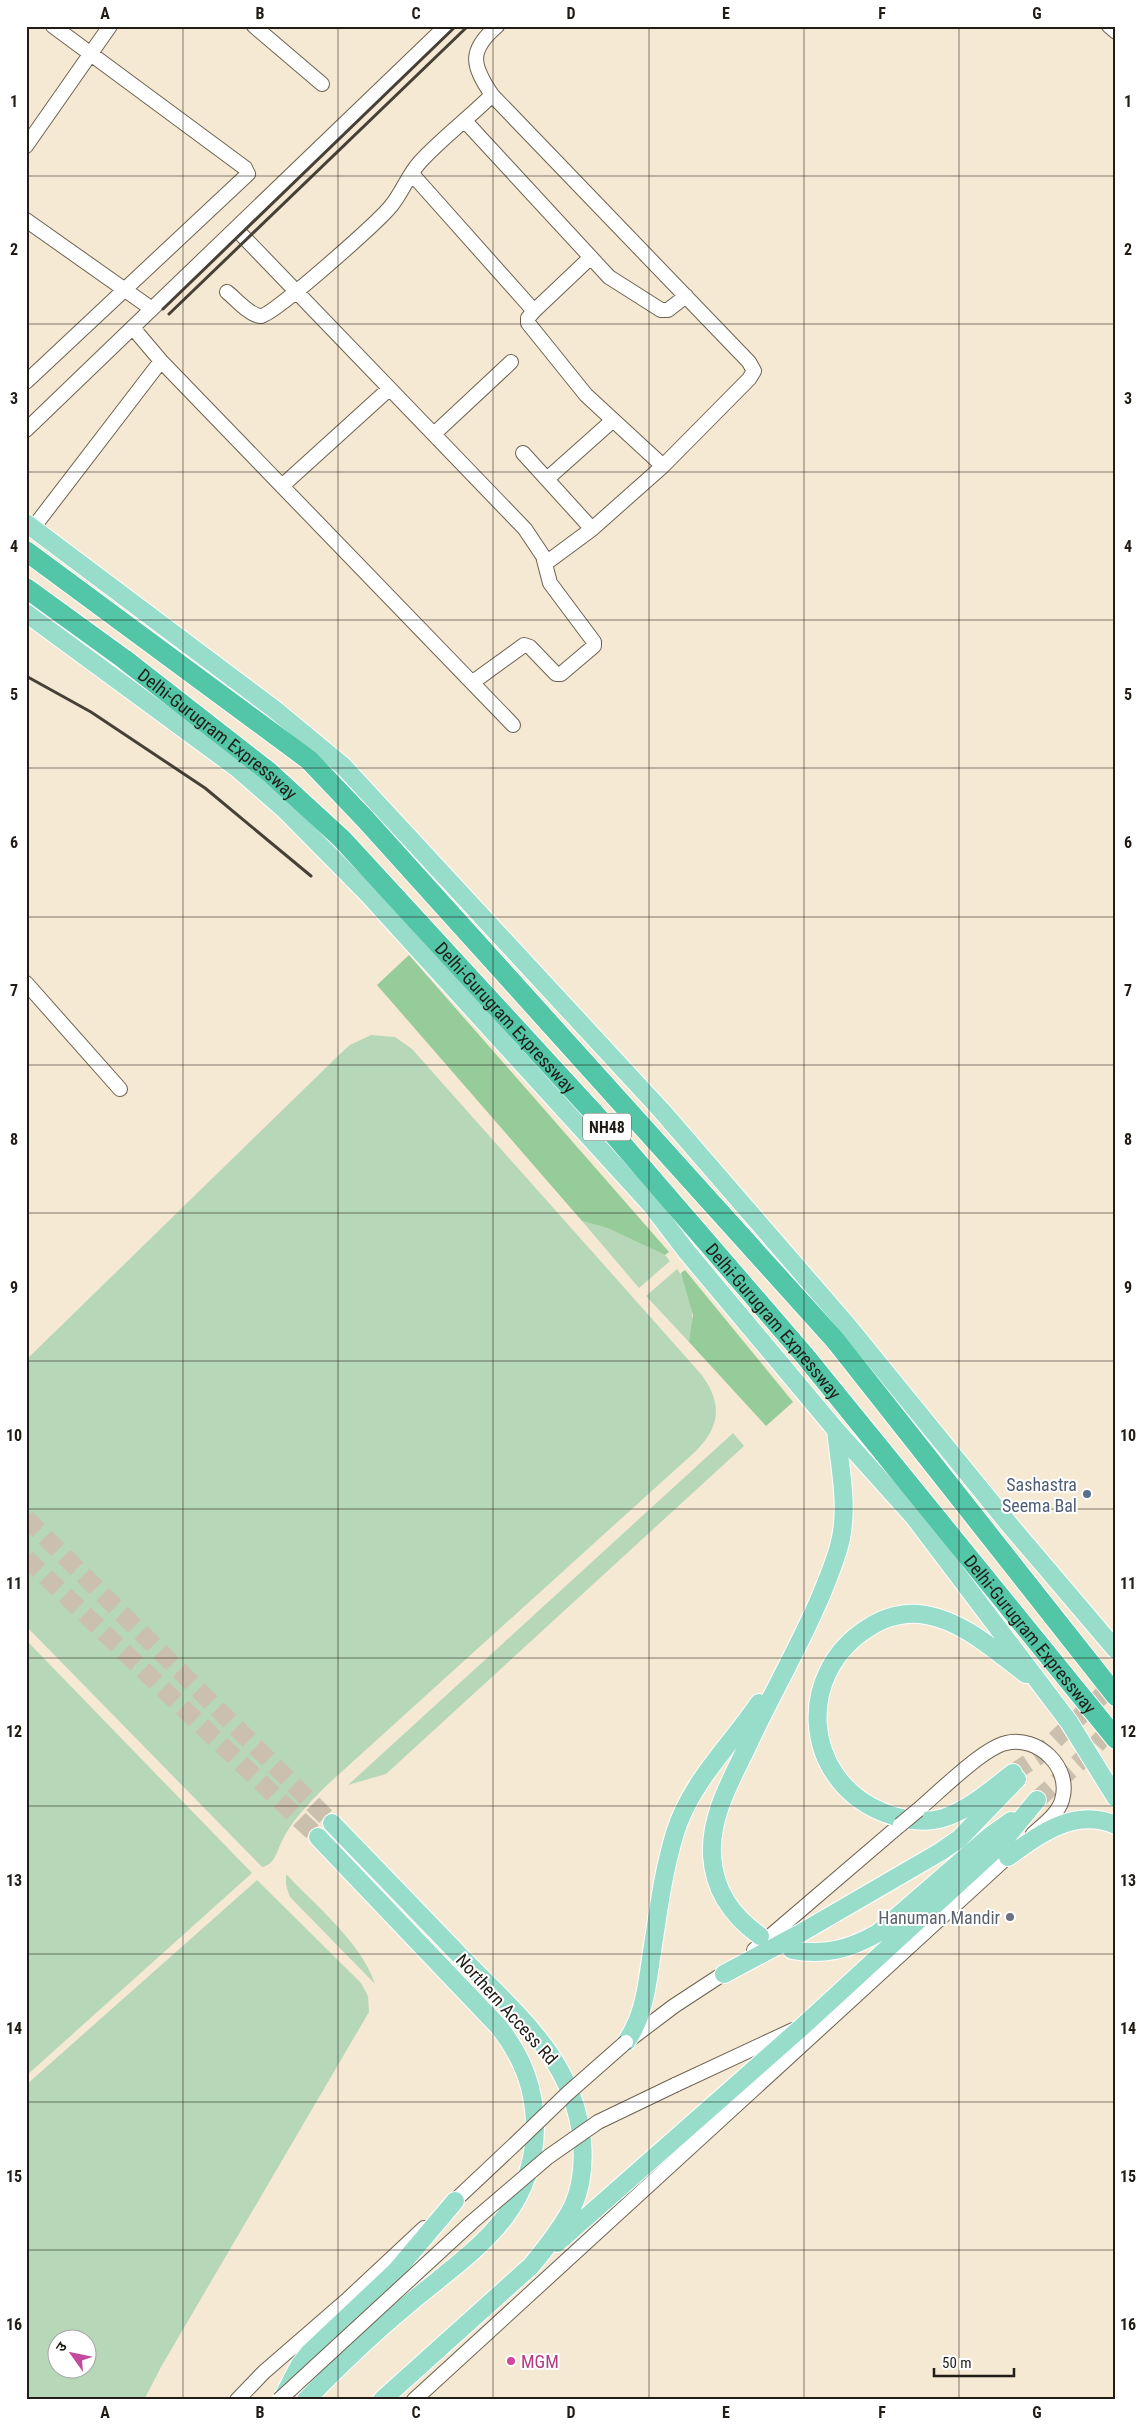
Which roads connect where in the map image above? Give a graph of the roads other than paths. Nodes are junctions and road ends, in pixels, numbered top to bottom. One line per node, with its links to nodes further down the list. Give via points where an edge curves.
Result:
1 (54, 26): 8 (street)
2 (110, 26): 8 (street)
3 (254, 26): 9 (street)
4 (446, 26): 15 (street)
5 (497, 26): 10 (street, via 475,53 476,66)
6 (1109, 26): 7 (street)
7 (1116, 32)
8 (91, 53): 12 (street); 17 (street, via 248,172 246,178)
9 (322, 84)
10 (492, 95): 11 (street); 20 (street)
11 (465, 121): 13 (street, via 421,161); 16 (street)
12 (26, 146)
13 (412, 174): 19 (street, via 381,217); 22 (street)
14 (26, 220): 17 (street)
15 (236, 229): 19 (street); 21 (street)
16 (590, 258): 20 (street, via 609,277 661,310 668,310); 22 (street)
17 (124, 290): 21 (street); 26 (street)
18 (228, 292): 19 (street, via 261,316)
19 (296, 292): 27 (street)
20 (686, 296): 32 (street, via 754,371)
21 (152, 309): 23 (street)
22 (534, 311): 28 (street, via 528,318 530,326 586,395)
23 (133, 328): 24 (street); 29 (street)
24 (161, 361): 34 (street); 35 (street)
25 (511, 362): 30 (street)
26 (26, 382)
27 (390, 389): 30 (street); 34 (street)
28 (612, 421): 32 (street); 33 (street)
29 (26, 430)
30 (434, 434): 38 (street, via 526,529)
31 (523, 453): 33 (street)
32 (662, 466): 36 (street)
33 (547, 479): 36 (street)
34 (282, 486): 41 (street)
35 (30, 526): 47 (main road, via 274,709 342,766 661,1110 847,1325 1008,1523)
36 (592, 529): 38 (street)
37 (26, 551): 50 (highway, Delhi-Gurugram Expressway / NH48, via 309,760 835,1340)
38 (546, 563): 41 (street, via 550,582 593,640 594,646 564,673 558,674 524,645)
39 (26, 588): 51 (highway, Delhi-Gurugram Expressway / NH48, via 124,659 269,772 342,839 616,1136 799,1348)
40 (26, 614): 45 (main road, via 237,768 326,851 652,1206)
41 (473, 682): 42 (street)
42 (514, 725)
43 (26, 983): 44 (street)
44 (120, 1090)
45 (836, 1430): 46 (main road, via 844,1501 843,1526 832,1569); 49 (main road, via 914,1517)
46 (804, 1629): 57 (main road, via 722,1799 713,1837 712,1854 718,1888 736,1917); 61 (main road, via 770,1687 702,1778 679,1819 663,1884 644,2006)
47 (1109, 1635): 48 (main road)
48 (1116, 1650)
49 (1044, 1688): 52 (main road, via 1095,1761); 59 (main road, via 967,1630 924,1614 890,1617 859,1633 845,1646 825,1680 817,1712 819,1738 825,1756 846,1788 877,1809 919,1820 941,1818 964,1808 1016,1776 972,1827 940,1852)
50 (1116, 1696)
51 (1116, 1739)
52 (1116, 1798)
53 (332, 1822): 63 (main road, Northern Access Rd, via 517,2014 540,2040 569,2084 580,2124 583,2167 579,2188 562,2224)
54 (1116, 1825): 56 (main road, via 1093,1818 1070,1821 1036,1837)
55 (318, 1837): 66 (main road, Northern Access Rd, via 512,2044 533,2092 535,2138 524,2187 495,2230 359,2346)
56 (1008, 1857): 59 (street, bridge, via 1053,1815 1064,1794 1061,1774 1049,1756 1033,1744 1015,1741 997,1746); 68 (street)
57 (760, 1936)
58 (792, 1950): 60 (main road, via 831,1952 863,1942 878,1933 990,1836 1033,1805 999,1846)
59 (724, 1974): 61 (street)
60 (803, 2026): 63 (main road); 65 (street, bridge, via 598,2122 548,2157 472,2222)
61 (626, 2042): 62 (street, bridge)
62 (455, 2202): 64 (street, via 264,2372); 65 (main road, via 396,2271 309,2353)
63 (531, 2266): 67 (main road, Northern Access Rd)
64 (237, 2400)
65 (280, 2400)
66 (306, 2400)
67 (382, 2400)
68 (414, 2400)

